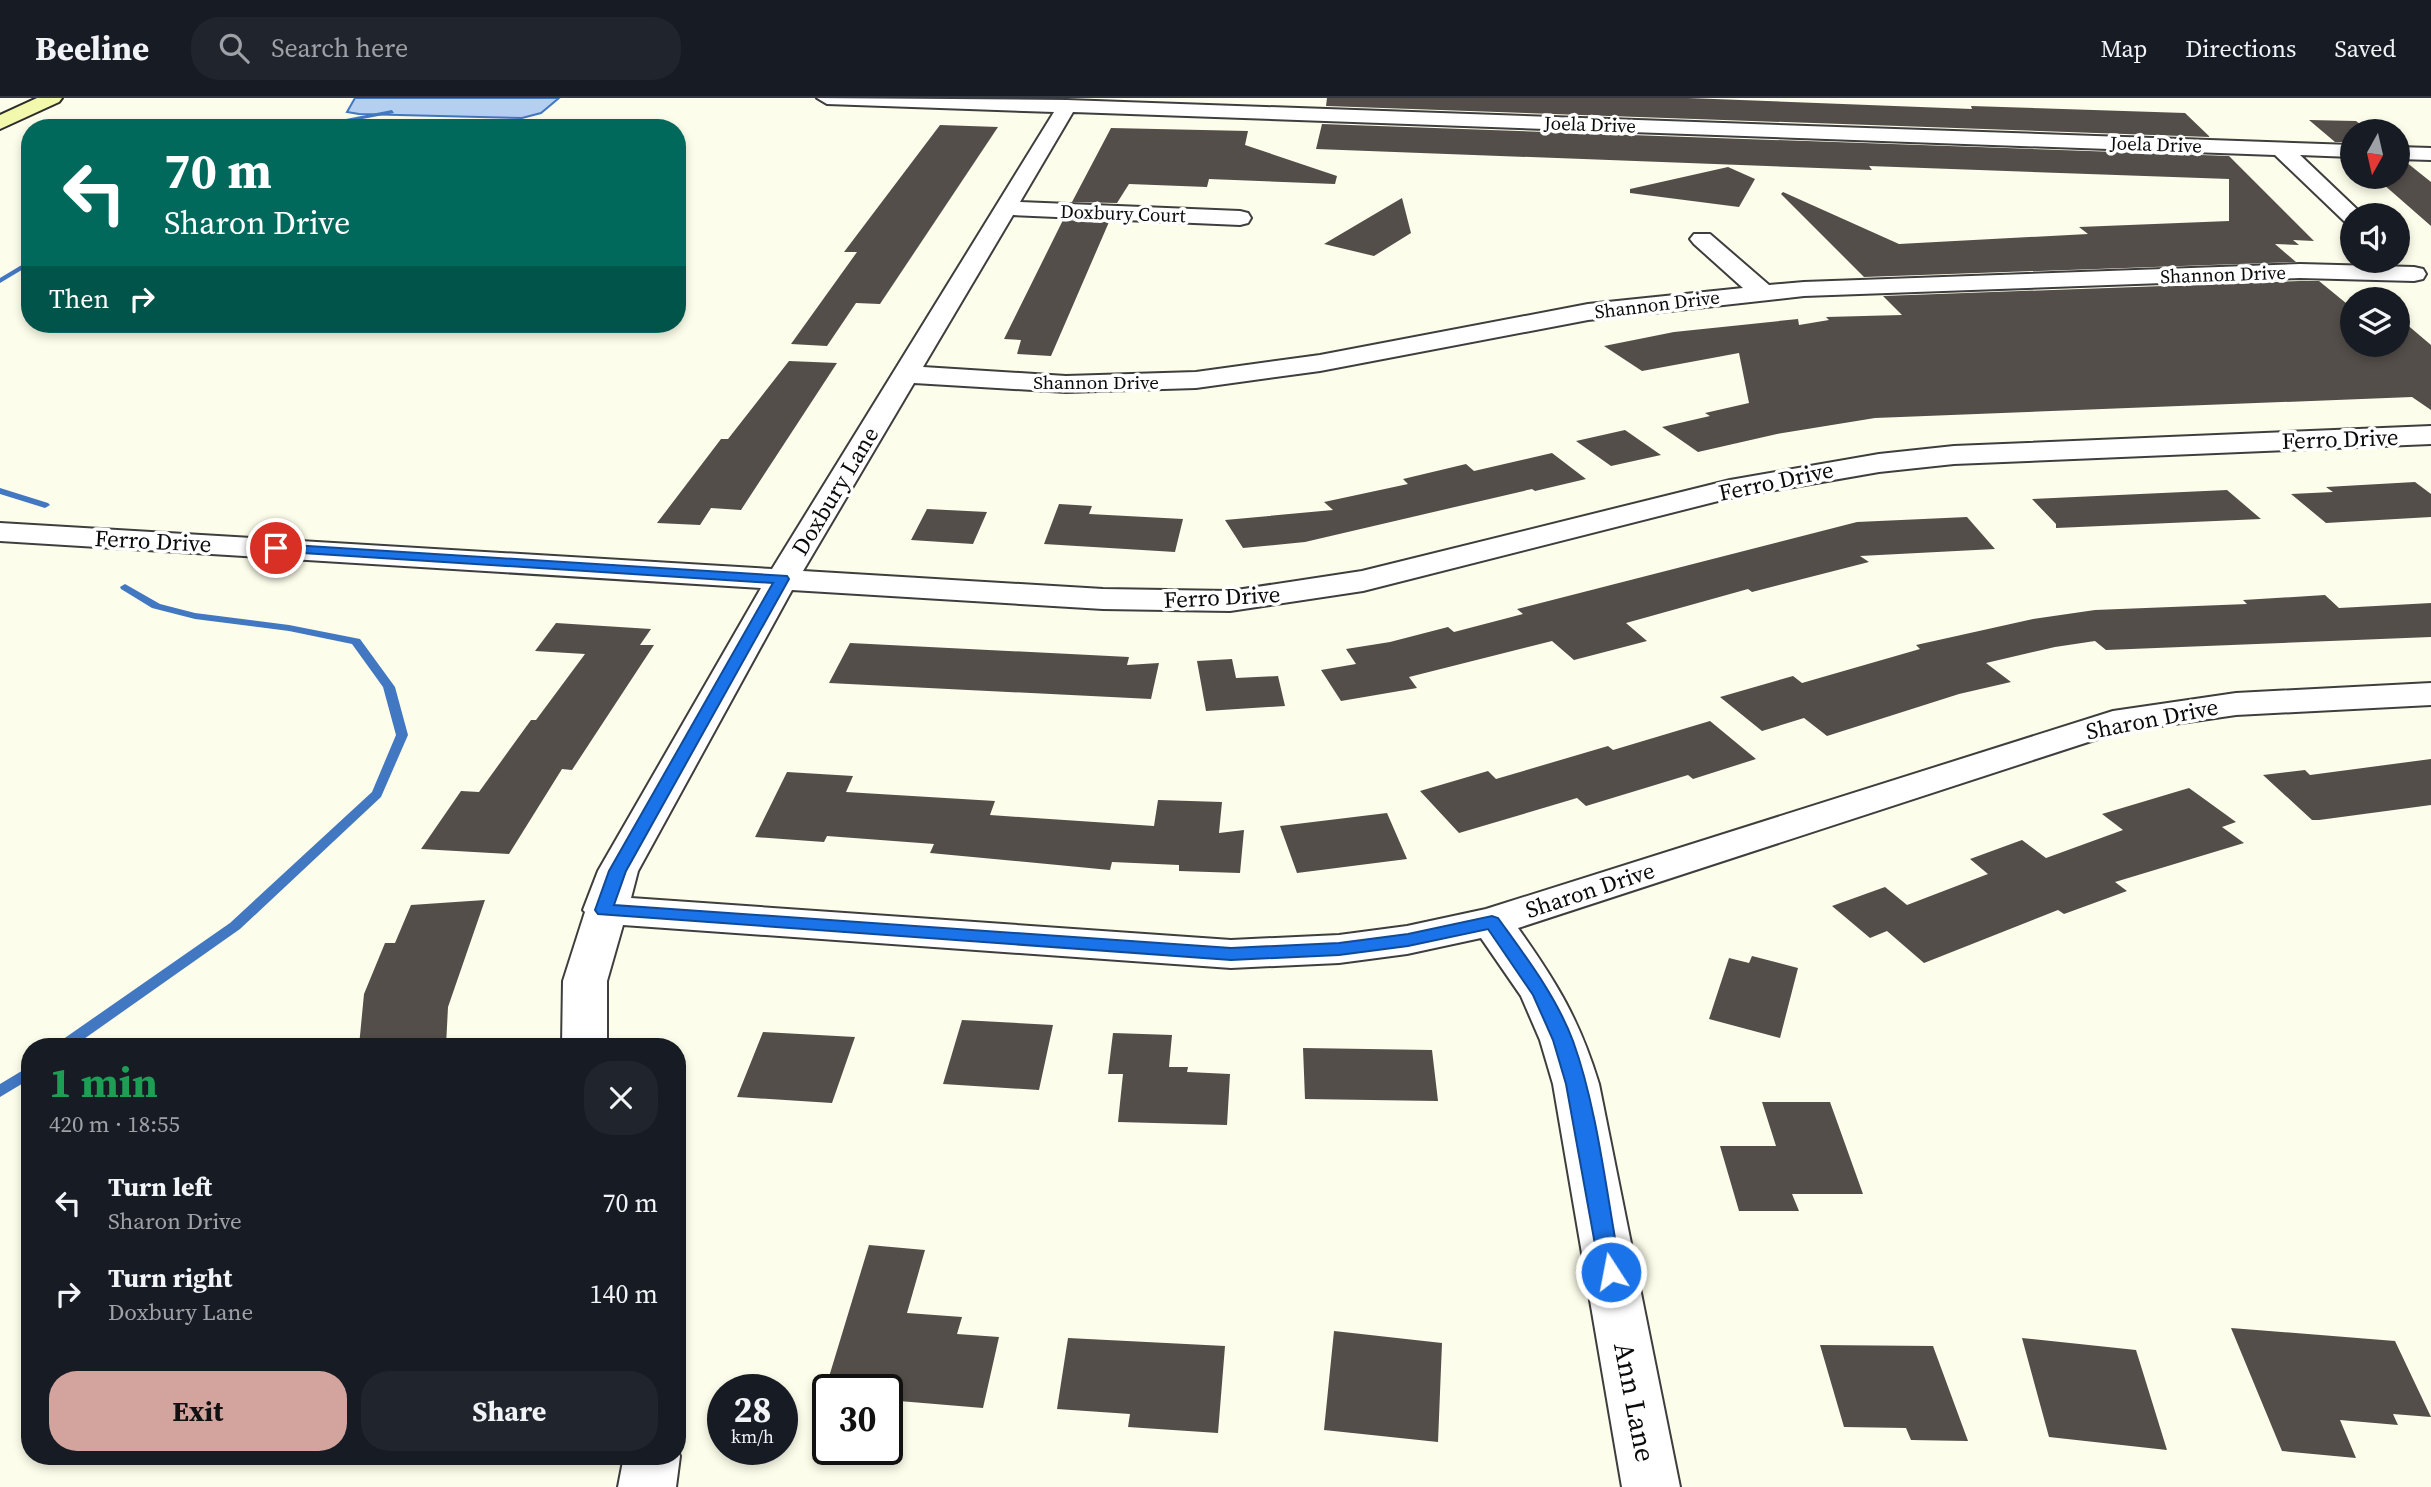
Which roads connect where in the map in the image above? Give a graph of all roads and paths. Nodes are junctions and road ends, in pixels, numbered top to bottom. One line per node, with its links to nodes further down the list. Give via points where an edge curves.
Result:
1 (52, 98): 4 (street)
2 (827, 98): 3 (street, Joela Drive)
3 (1067, 106): 5 (street, Joela Drive); 10 (street, Doxbury Lane)
4 (0, 122)
5 (2280, 148): 6 (street, Joela Drive); 9 (street)
6 (2340, 150)
7 (2410, 153): 8 (street)
8 (2431, 154)
9 (2340, 205)
10 (1007, 208): 11 (street, Doxbury Court); 15 (street, Doxbury Lane)
11 (1240, 218)
12 (1702, 239): 14 (street)
13 (2414, 274): 14 (street, Shannon Drive, via 2237,273)
14 (1762, 292): 15 (street, Shannon Drive, via 1588,312 1320,363 1196,380 1066,384)
15 (905, 374): 18 (street, Doxbury Lane)
16 (2431, 435): 18 (street, Ferro Drive, via 1878,461 1746,486 1363,581 1230,601 1103,599)
17 (0, 532): 18 (street, Ferro Drive)
18 (782, 579): 20 (street, Doxbury Lane, via 618,871)
19 (2431, 694): 21 (street, Sharon Drive, via 2236,704 2113,722)
20 (604, 910): 21 (street, Sharon Drive, via 1231,954 1339,949); 22 (street, Doxbury Lane, via 585,981)
21 (1492, 922): 25 (street, Ann Lane, via 1541,993 1563,1040 1576,1084)
22 (584, 1038)
23 (651, 1465): 24 (street)
24 (647, 1487)
25 (1651, 1487)

